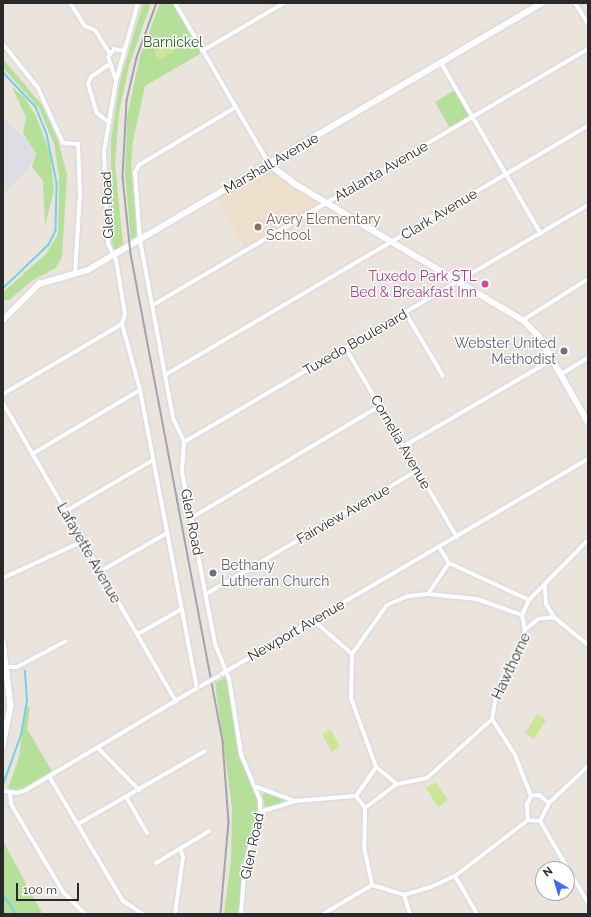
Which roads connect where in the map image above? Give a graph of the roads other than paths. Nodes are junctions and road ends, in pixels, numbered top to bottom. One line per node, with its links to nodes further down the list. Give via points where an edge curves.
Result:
1 (70, 3): 12 (street, via 84,26 95,30)
2 (138, 3): 10 (street, Glen Road)
3 (175, 3): 11 (street)
4 (284, 3): 11 (street)
5 (542, 3): 13 (street, Marshall Avenue)
6 (575, 3): 7 (street)
7 (588, 24)
8 (3, 44): 28 (street, via 38,88 63,143 78,144 80,194)
9 (588, 50): 17 (street, Atalanta Avenue)
10 (124, 51): 12 (street); 15 (street, Glen Road)
11 (202, 51): 16 (street)
12 (110, 52): 14 (street)
13 (441, 63): 17 (street); 20 (street, Marshall Avenue)
14 (108, 65): 15 (street); 18 (street, via 91,77 88,84 97,113)
15 (116, 80): 18 (street, Glen Road)
16 (236, 108): 20 (street); 25 (street, Glen Road, via 139,165 135,172)
17 (472, 117): 21 (street); 22 (street, Atalanta Avenue)
18 (110, 123): 27 (street, Glen Road, via 104,151 108,244)
19 (588, 126): 21 (street, Clark Avenue)
20 (269, 164): 22 (street); 25 (street, Marshall Avenue)
21 (506, 174): 24 (street); 26 (street, Clark Avenue)
22 (327, 203): 26 (street); 31 (street, Atalanta Avenue)
23 (588, 205): 24 (street, Tuxedo Boulevard)
24 (541, 234): 30 (street, Tuxedo Boulevard)
25 (140, 240): 27 (street, Marshall Avenue); 31 (street, Glen Road)
26 (392, 242): 30 (street); 40 (street, Clark Avenue)
27 (113, 255): 28 (street, Marshall Avenue); 35 (street, Glen Road, via 125,314)
28 (76, 274): 33 (street, Marshall Avenue, via 35,286)
29 (588, 279): 34 (street)
30 (457, 281): 32 (street, Tuxedo Boulevard); 34 (street)
31 (153, 305): 40 (street, Glen Road)
32 (405, 312): 36 (street, Tuxedo Boulevard); 41 (street)
33 (3, 320)
34 (523, 320): 38 (street, via 538,336)
35 (122, 324): 42 (street, Glen Road); 43 (street)
36 (346, 347): 45 (street, Cornelia Avenue); 47 (street, Tuxedo Boulevard)
37 (588, 358): 39 (street)
38 (552, 360): 39 (street); 48 (street)
39 (561, 374): 46 (street)
40 (165, 375): 47 (street, Glen Road, via 173,418)
41 (443, 376)
42 (140, 390): 49 (street); 51 (street, Glen Road)
43 (3, 394)
44 (3, 403): 49 (street, Lafayette Avenue)
45 (380, 406): 48 (street, Cornelia Avenue); 54 (street)
46 (588, 422)
47 (184, 442): 54 (street, Glen Road, via 182,472)
48 (404, 446): 52 (street, Cornelia Avenue)
49 (32, 454): 53 (street, Lafayette Avenue)
50 (588, 459): 56 (street, Newport Avenue)
51 (153, 460): 53 (street); 55 (street, Glen Road)
52 (418, 470): 56 (street, Cornelia Avenue); 64 (street, Fairview Avenue)
53 (66, 511): 58 (street, Lafayette Avenue)
54 (191, 518): 64 (street, Glen Road)
55 (167, 532): 61 (street); 67 (street, Glen Road)
56 (457, 537): 59 (street, Newport Avenue)
57 (588, 540): 63 (street, via 559,567)
58 (83, 541): 61 (street, Lafayette Avenue); 62 (street)
59 (439, 548): 60 (street); 70 (street, Newport Avenue)
60 (449, 563): 65 (street); 66 (street)
61 (100, 572): 72 (street, Lafayette Avenue)
62 (3, 578)
63 (545, 587): 66 (street); 69 (street, via 546,604)
64 (206, 594): 78 (street, Glen Road, via 215,644)
65 (428, 594): 68 (street, via 477,599); 76 (street, via 408,596 387,605)
66 (529, 600): 68 (street)
67 (182, 609): 72 (street); 79 (street, Glen Road)
68 (522, 615): 71 (street)
69 (554, 617): 71 (street, Hawthorne, via 538,619); 75 (street)
70 (313, 620): 76 (street); 78 (street, Newport Avenue)
71 (525, 630): 81 (street, Hawthorne, via 514,665 496,696)
72 (138, 634): 80 (street, Lafayette Avenue)
73 (66, 641): 77 (street, via 17,668)
74 (3, 642): 77 (street)
75 (588, 645)
76 (352, 654): 86 (street, via 351,698)
77 (7, 667): 82 (street, via 11,706)
78 (226, 671): 79 (street, Newport Avenue, bridge); 89 (street, Glen Road, via 241,754)
79 (199, 687): 80 (street, Newport Avenue)
80 (176, 702): 83 (street, Newport Avenue)
81 (492, 719): 88 (street, Hawthorne, via 427,778); 94 (street, via 515,755)
82 (3, 746)
83 (98, 748): 87 (street, Newport Avenue); 90 (street)
84 (205, 751): 90 (street)
85 (588, 766): 97 (street)
86 (376, 767): 88 (street); 93 (street)
87 (49, 776): 92 (street, Newport Avenue, via 26,790); 102 (street)
88 (397, 784): 98 (street, Hawthorne)
89 (257, 787): 96 (street); 99 (street, Glen Road)
90 (139, 790): 95 (street)
91 (3, 791): 92 (street)
92 (10, 794): 111 (street, via 11,804 63,892)
93 (356, 796): 96 (street); 98 (street)
94 (531, 796): 97 (street, via 538,795); 100 (street, via 527,804)
95 (126, 798): 102 (street); 104 (street)
96 (295, 801): 99 (street)
97 (549, 803): 101 (street)
98 (365, 808): 108 (street, via 364,847)
99 (260, 812): 114 (street, Glen Road, via 246,865)
100 (528, 820): 101 (street); 107 (street)
101 (540, 821): 110 (street)
102 (78, 824): 112 (street, via 123,901)
103 (209, 831): 105 (street)
104 (147, 833)
105 (180, 848): 106 (street); 113 (street, via 183,857)
106 (156, 862)
107 (455, 876): 109 (street); 117 (street)
108 (372, 885): 109 (street); 115 (street)
109 (404, 895): 116 (street)
110 (588, 903)
111 (85, 914)
112 (143, 914)
113 (175, 914)
114 (241, 914)
115 (323, 914)
116 (410, 914)
117 (477, 914)

